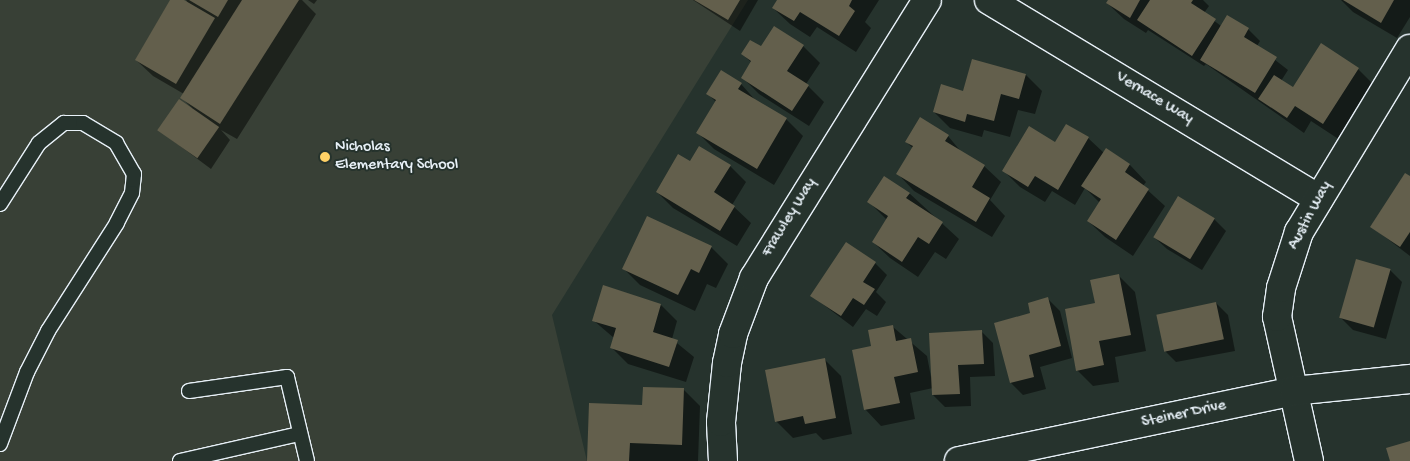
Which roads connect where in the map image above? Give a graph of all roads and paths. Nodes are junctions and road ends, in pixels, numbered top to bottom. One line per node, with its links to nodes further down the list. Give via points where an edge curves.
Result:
1 (927, 0): 14 (street, Frawley Way, via 754,278 733,334 727,363 721,422)
2 (989, 0): 4 (street, Vernace Way)
3 (1410, 49): 4 (street, Austin Way)
4 (1319, 199): 8 (street, Austin Way, via 1299,232 1288,259 1278,307 1282,347)
5 (0, 204): 10 (lane, via 39,143 64,123 83,123 116,143 134,174 132,194 117,223 48,331 27,372)
6 (1410, 379): 8 (street, Steiner Drive)
7 (189, 391): 9 (lane, via 287,377)
8 (1294, 391): 11 (street, Steiner Drive); 16 (street, Austin Way)
9 (299, 434): 12 (lane); 13 (lane)
10 (0, 444)
11 (1008, 457): 15 (street, Steiner Drive)
12 (180, 461)
13 (307, 461)
14 (723, 461)
15 (959, 461)
16 (1309, 461)

